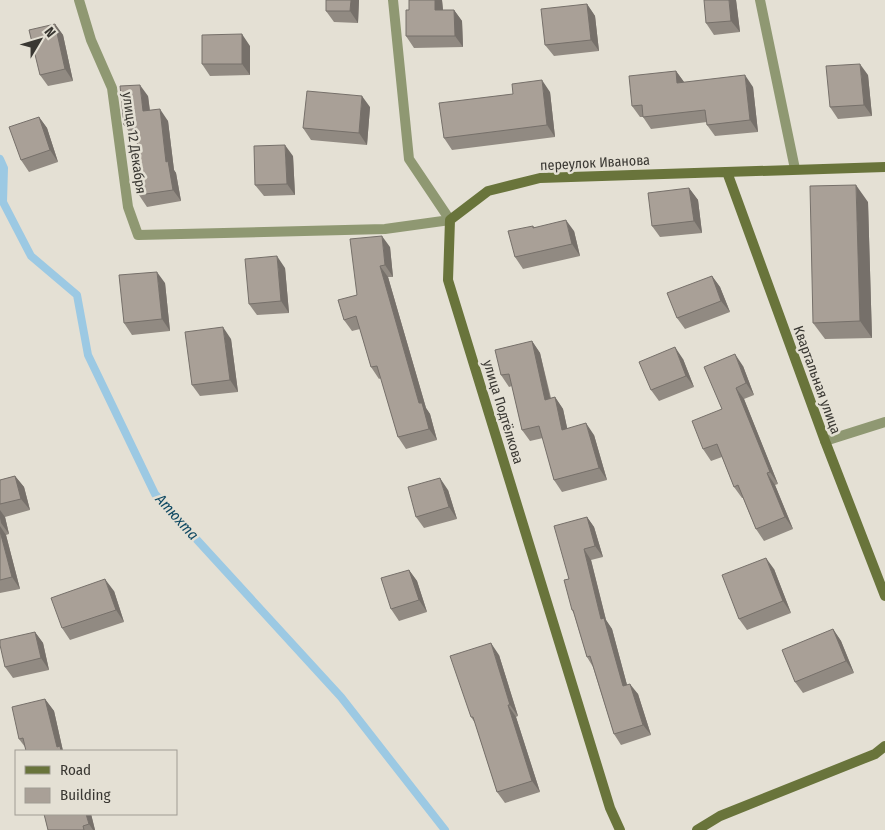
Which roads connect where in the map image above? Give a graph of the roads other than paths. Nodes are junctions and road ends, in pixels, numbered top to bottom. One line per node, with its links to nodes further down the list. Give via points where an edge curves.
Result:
1 (79, 0): 7 (street, улица 12 Декабря, via 91,40 112,88 128,208 138,235 385,228)
2 (393, 0): 7 (street, via 409,159)
3 (760, 0): 5 (street)
4 (885, 166): 5 (main road, переулок Иванова)
5 (795, 168): 6 (main road, переулок Иванова)
6 (727, 172): 7 (main road, переулок Иванова, via 540,178 488,191); 9 (main road, Квартальная улица)
7 (450, 220): 12 (main road, улица Подтёлкова, via 448,280 610,808)
8 (885, 422): 9 (street)
9 (824, 441): 10 (main road, Квартальная улица)
10 (885, 596)
11 (885, 746): 13 (main road, via 875,754 720,816)
12 (620, 830)
13 (697, 830)

